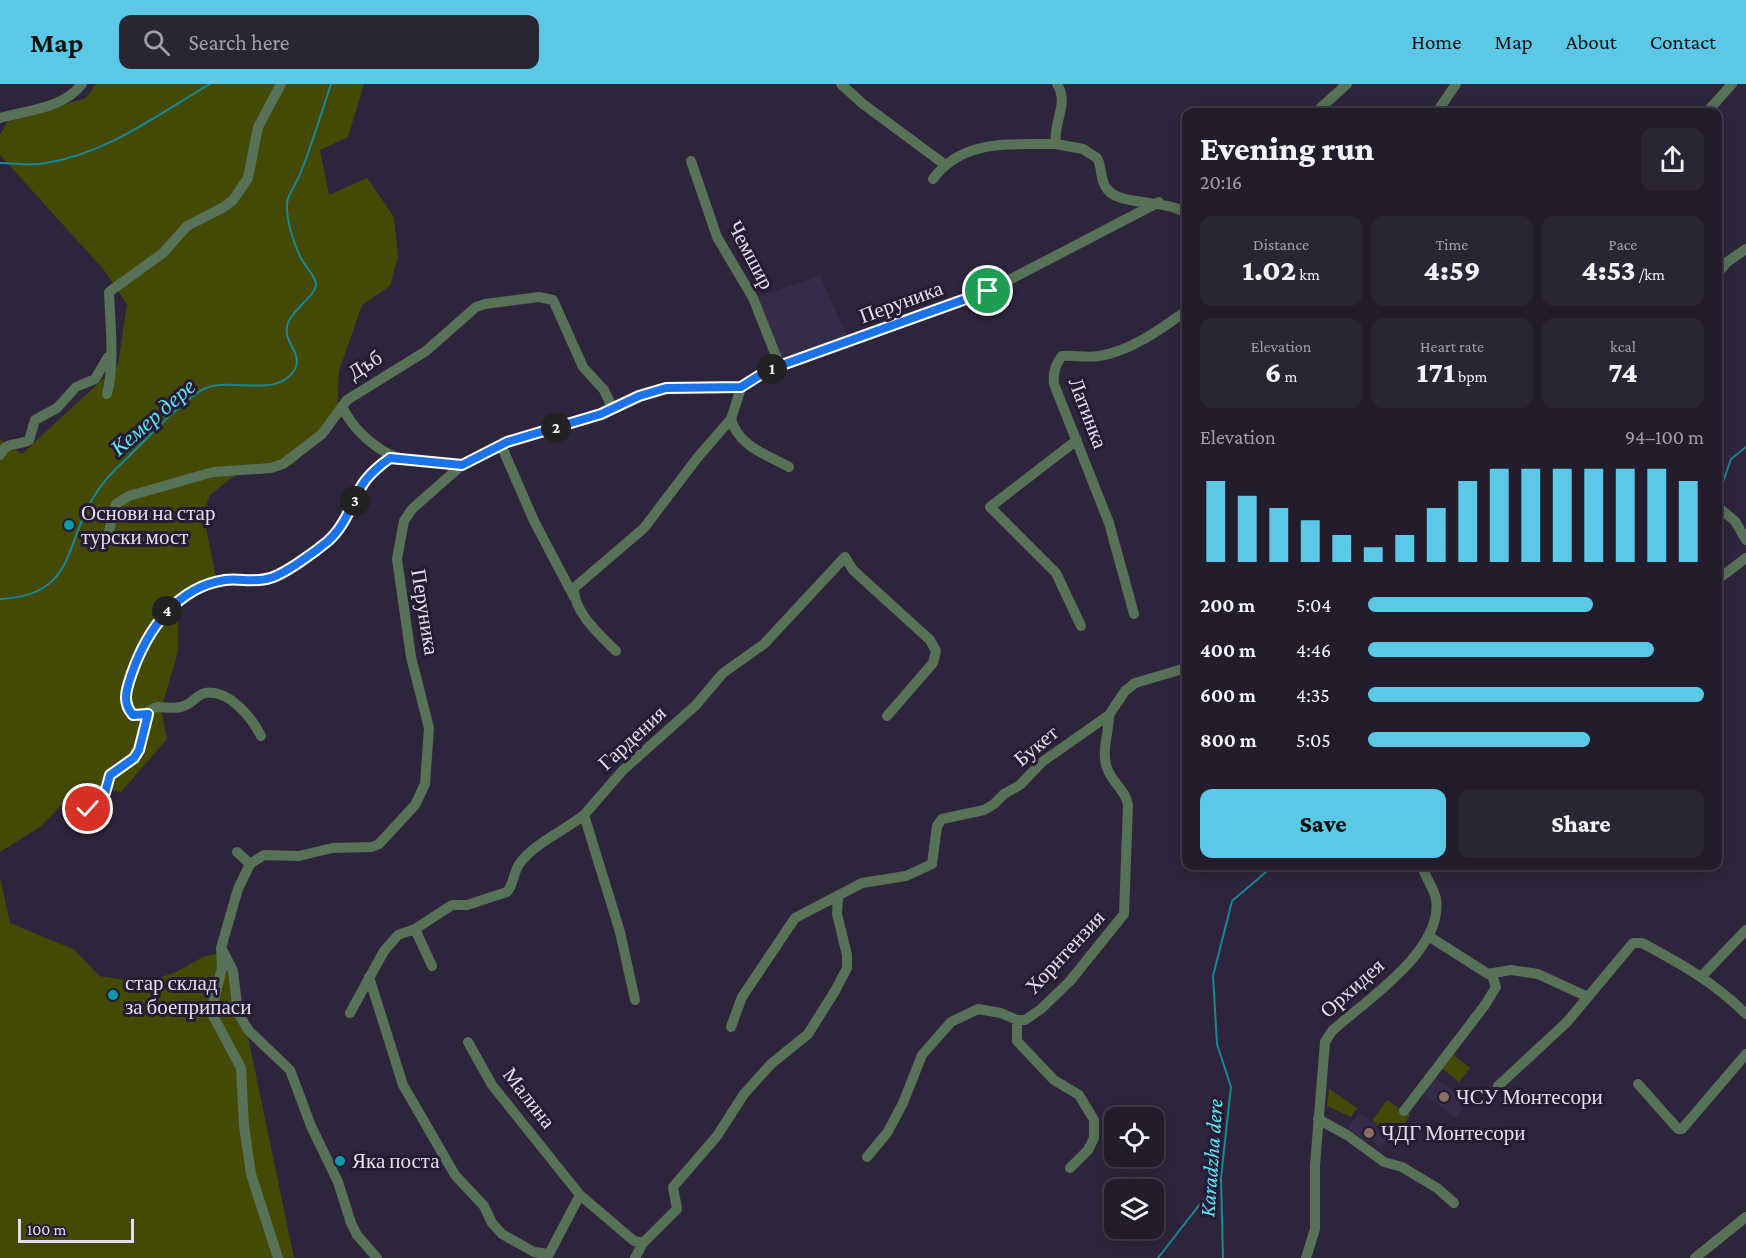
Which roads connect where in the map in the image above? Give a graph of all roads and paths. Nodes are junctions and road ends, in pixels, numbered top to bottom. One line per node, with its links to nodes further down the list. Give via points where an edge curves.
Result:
1 (82, 84): 11 (street, via 64,101)
2 (281, 84): 21 (street, via 258,127 248,178 233,200 187,226 163,253 109,292 113,320)
3 (841, 84): 14 (street)
4 (1057, 84): 12 (street, via 1063,93 1054,133)
5 (1347, 84): 8 (street)
6 (1456, 84): 9 (street)
7 (1732, 84): 10 (street)
8 (1320, 108)
9 (1440, 108)
10 (1711, 108)
11 (0, 118)
12 (1056, 144): 14 (street, via 980,148); 16 (street, via 1083,149 1097,158 1105,187 1112,195)
13 (691, 161): 22 (street, Чемшир, via 717,237 753,298)
14 (944, 164): 15 (street)
15 (933, 179)
16 (1159, 202): 17 (street); 22 (street, Перуника, via 988,291)
17 (1182, 211)
18 (1746, 249): 19 (street)
19 (1722, 268)
20 (1182, 314): 28 (street, Латинка, via 1127,347 1101,356 1062,356 1057,362 1054,384)
21 (110, 354): 24 (street); 30 (street, via 95,379 76,387 57,408 34,420 28,440 4,446)
22 (780, 366): 23 (street, Перуника)
23 (741, 387): 26 (street, Перуника, via 666,388); 27 (street)
24 (107, 394)
25 (342, 406): 26 (street, Дъб, via 356,393 426,351 476,307 539,297 556,305 583,366 604,390); 31 (street, via 348,420 363,435); 35 (street, Дъб, via 322,434 283,464 213,472 129,496 116,504)
26 (612, 407): 29 (street, Перуника, via 601,414)
27 (731, 419): 33 (street, via 738,436 750,446); 39 (street, via 644,528 627,546 578,582)
28 (1077, 440): 40 (street, Латинка, via 1109,523); 41 (street, via 990,507 1056,573)
29 (501, 445): 32 (street, Перуника); 39 (street, via 534,521)
30 (0, 455)
31 (396, 457): 32 (street); 44 (street, via 386,460 365,481 350,512 328,541 282,573 271,578 224,580 206,585 165,613 136,662 125,693 133,715)
32 (462, 465): 51 (street, Перуника, via 412,509 404,521 397,559 411,657 429,728 425,784 415,805 384,840 372,847 332,848 299,856 264,855)
33 (789, 467)
34 (1722, 511): 36 (street, via 1735,521)
35 (108, 531)
36 (1746, 540)
37 (1746, 558): 38 (street)
38 (1722, 576)
39 (574, 597): 42 (street, via 595,629)
40 (1134, 614)
41 (1080, 627)
42 (616, 651)
43 (1182, 669): 45 (street, Букет, via 1135,683)
44 (148, 714): 47 (street, via 158,707 186,705 209,693 225,697 241,709); 48 (street, via 134,758 110,775 99,801)
45 (1109, 715): 53 (street, Букет, via 1042,762 994,804 942,819 937,826 932,864 906,876 862,883); 66 (street, Хорнтензия, via 1106,766 1128,806 1124,914 1041,1009 1025,1020)
46 (888, 716): 49 (street, Гардения, via 933,663 936,651 930,640 854,570 845,557 764,644 723,673 696,705 622,770)
47 (261, 736)
48 (78, 813)
49 (584, 815): 54 (street, Гардения, via 521,861 507,892 452,905); 63 (street, via 617,922)
50 (237, 852): 51 (street)
51 (250, 864): 57 (street, via 238,889)
52 (1424, 870): 56 (street, via 1436,898)
53 (838, 897): 67 (street, via 795,918 742,997); 79 (street, via 837,914 847,969 835,991 808,1034 771,1064 744,1094 717,1136 676,1181 673,1187 677,1209)
54 (415, 929): 58 (street); 61 (street, via 398,935)
55 (1746, 930): 60 (street)
56 (1430, 937): 59 (street); 73 (street, Орхидея, via 1420,952 1332,1031 1325,1042)
57 (221, 948): 80 (street, via 222,968 211,1012 241,1068 251,1174); 81 (street, via 233,971 238,1013 249,1031 290,1070 357,1235)
58 (432, 966)
59 (1492, 975): 62 (street, via 1511,970 1538,974); 72 (street, via 1496,987 1485,1005)
60 (1702, 976): 62 (street, via 1637,942 1625,950); 65 (street)
61 (369, 977): 64 (street); 76 (street, via 403,1085 455,1175 484,1206 502,1234 534,1252 549,1254)
62 (1588, 996): 71 (street, via 1567,1022)
63 (635, 1000)
64 (350, 1013)
65 (1746, 1014)
66 (1017, 1020): 74 (street, via 978,1009 951,1022 922,1055 903,1103); 75 (street, Хорнтензия, via 1017,1041 1054,1080 1079,1095 1094,1120 1094,1138)
67 (731, 1027)
68 (468, 1042): 76 (street, Малина, via 492,1085)
69 (1746, 1054): 70 (street, via 1682,1129)
70 (1638, 1084)
71 (1498, 1086)
72 (1404, 1111)
73 (1318, 1119): 77 (street, via 1384,1162 1402,1167 1437,1188); 83 (street, Орхидея, via 1315,1229)
74 (867, 1157)
75 (1070, 1168)
76 (580, 1195): 79 (street, via 634,1241)
77 (1454, 1203)
78 (1746, 1217): 84 (street)
79 (643, 1243): 82 (street)
80 (278, 1258)
81 (377, 1258)
82 (635, 1258)
83 (1306, 1258)
84 (1695, 1258)

